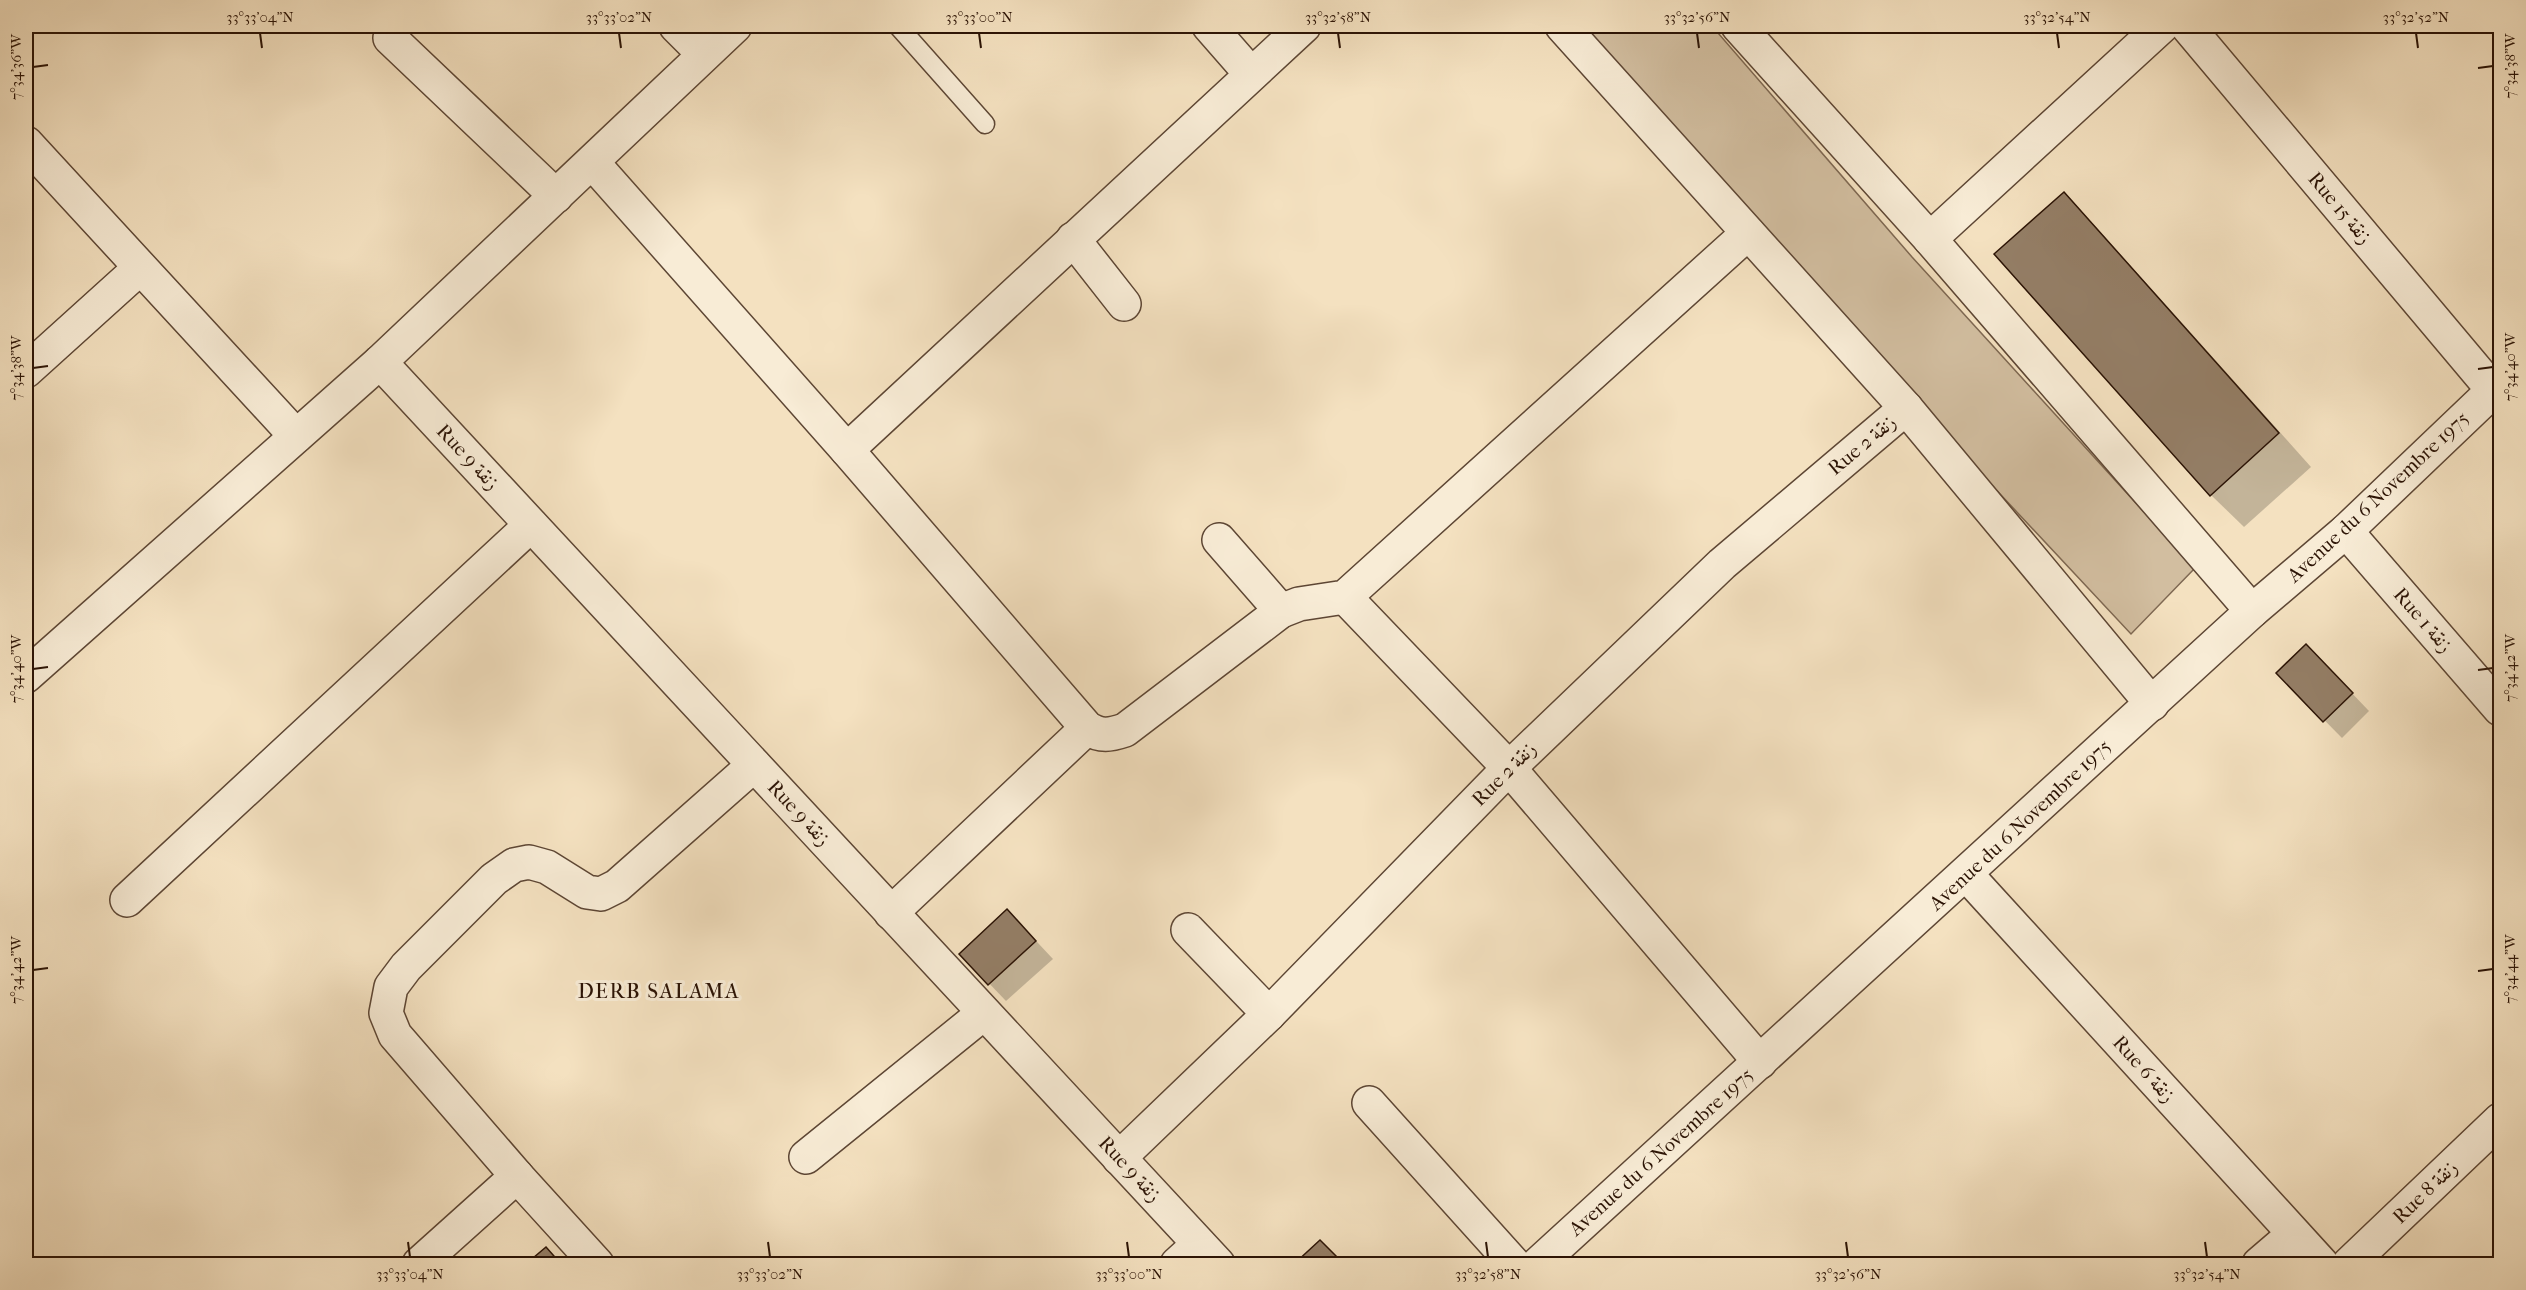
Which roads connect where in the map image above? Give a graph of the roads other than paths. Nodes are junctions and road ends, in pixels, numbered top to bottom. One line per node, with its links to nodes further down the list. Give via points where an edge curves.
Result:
1 (676, 26): 11 (street)
2 (735, 26): 11 (street)
3 (898, 26): 13 (lane)
4 (1209, 26): 12 (street)
5 (1304, 26): 12 (street)
6 (1562, 26): 17 (street)
7 (1738, 26): 19 (street)
8 (2162, 26): 19 (street)
9 (2187, 26): 24 (street, Rue 15 زنقة)
10 (390, 38): 16 (street)
11 (704, 54): 15 (street)
12 (1251, 74): 18 (street)
13 (985, 124)
14 (26, 143): 20 (street)
15 (591, 162): 16 (street); 27 (street)
16 (556, 196): 22 (street)
17 (1748, 233): 25 (street); 31 (street)
18 (1073, 239): 21 (street); 27 (street)
19 (1930, 239): 33 (street)
20 (140, 268): 23 (street); 26 (street)
21 (1124, 304)
22 (380, 362): 26 (street); 28 (street, Rue 9 زنقة)
23 (26, 371)
24 (2497, 387): 29 (street, Avenue du 6 Novembre 1975)
25 (1906, 408): 35 (street); 39 (street, Rue 2 زنقة, via 1722,564)
26 (296, 436): 34 (street)
27 (848, 450): 37 (street)
28 (531, 525): 38 (street, Rue 9 زنقة); 41 (street)
29 (2346, 531): 33 (street, Avenue du 6 Novembre 1975); 36 (street, Rue 1 زنقة)
30 (1219, 540): 32 (street)
31 (1345, 597): 32 (street); 39 (street)
32 (1281, 611): 37 (street, via 1125,729 1098,735)
33 (2252, 611): 35 (street, Avenue du 6 Novembre 1975)
34 (26, 676)
35 (2152, 704): 40 (street, Avenue du 6 Novembre 1975)
36 (2500, 709)
37 (1087, 728): 42 (street)
38 (754, 765): 42 (street, Rue 9 زنقة); 51 (street, via 617,886 600,894 587,892 548,867 529,862 514,865 494,879 391,987 386,1012 395,1035)
39 (1509, 768): 45 (street, Rue 2 زنقة); 46 (street)
40 (1966, 874): 46 (street, Avenue du 6 Novembre 1975); 52 (street, Rue 6 زنقة)
41 (127, 900)
42 (891, 913): 44 (street, Rue 9 زنقة)
43 (1188, 930): 45 (street)
44 (984, 1013): 49 (street); 50 (street, Rue 9 زنقة)
45 (1269, 1014): 50 (street, Rue 2 زنقة)
46 (1760, 1062): 57 (street, Avenue du 6 Novembre 1975)
47 (1370, 1103): 56 (street)
48 (2500, 1120): 60 (street, Rue 8 زنقة)
49 (806, 1157)
50 (1119, 1158): 53 (street, Rue 9 زنقة)
51 (517, 1176): 54 (street); 55 (street)
52 (2294, 1234): 58 (street); 59 (street, Rue 6 زنقة)
53 (1198, 1258)
54 (419, 1264)
55 (597, 1264)
56 (1514, 1264)
57 (1538, 1264)
58 (2259, 1264)
59 (2322, 1264)
60 (2349, 1264)

